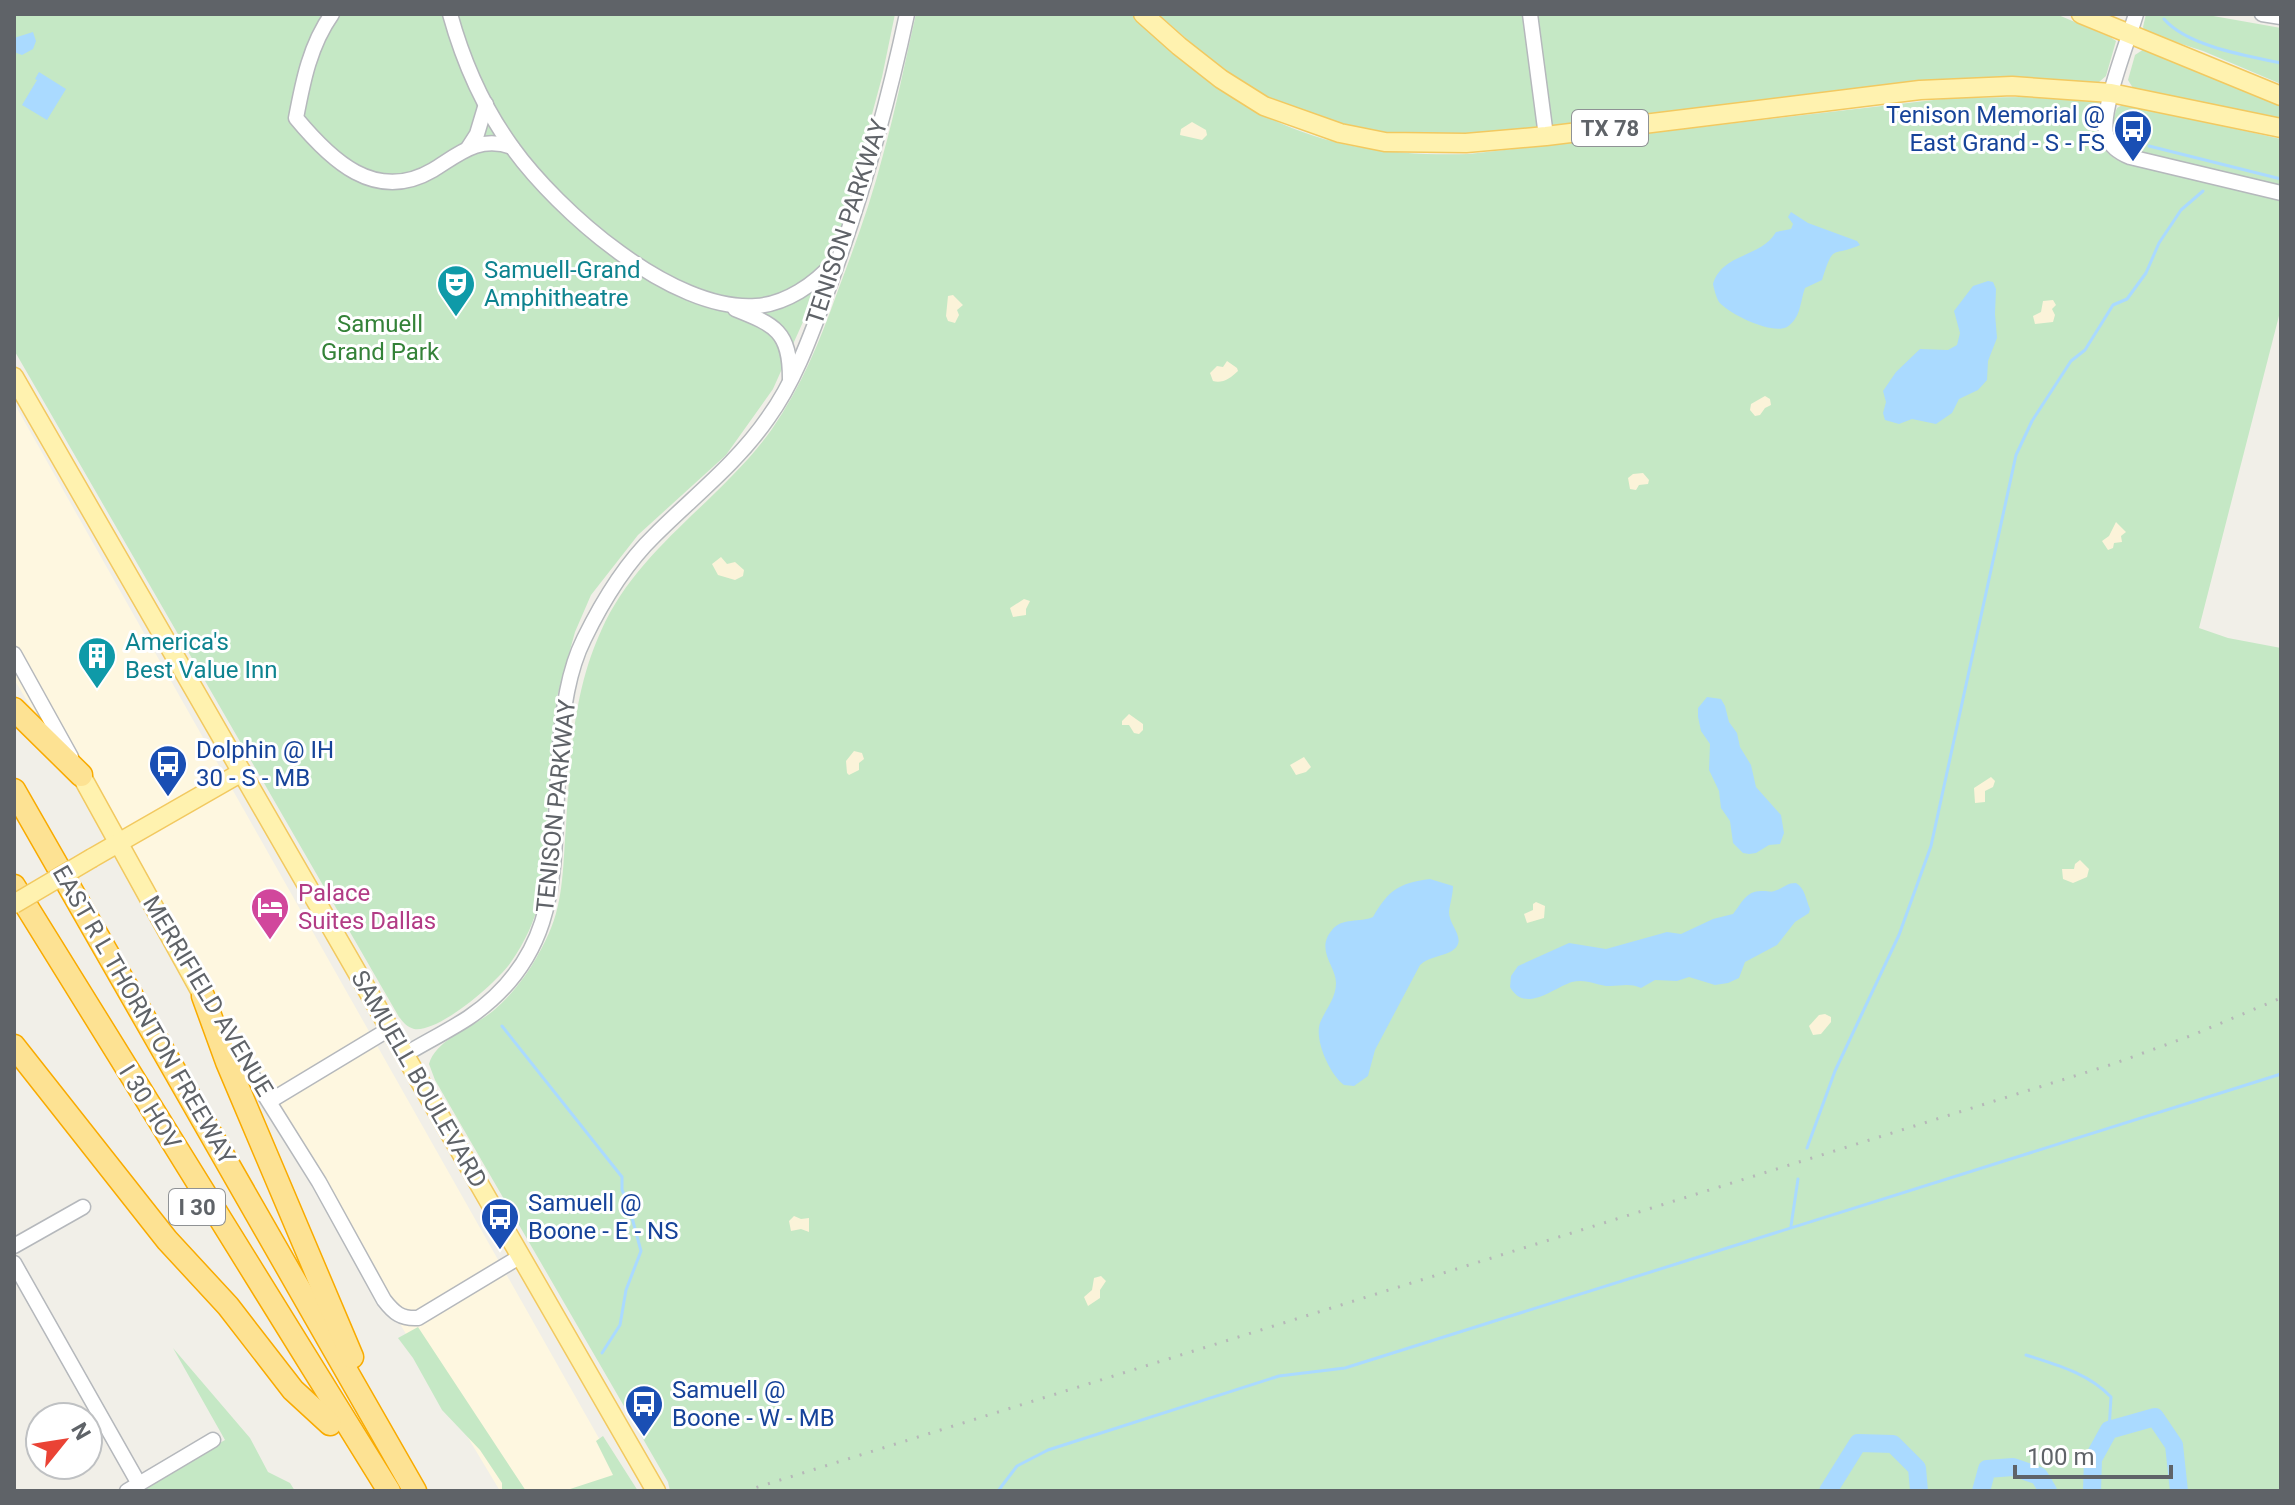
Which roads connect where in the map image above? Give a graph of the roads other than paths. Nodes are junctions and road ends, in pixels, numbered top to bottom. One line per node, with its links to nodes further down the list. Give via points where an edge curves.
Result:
1 (332, 14): 17 (street, via 319,32 296,118 320,146 358,174 394,182 414,179)
2 (450, 14): 13 (street)
3 (907, 14): 19 (street, TENISON PARKWAY)
4 (1143, 14): 15 (main road, TX 78, via 1240,93 1340,133 1409,144)
5 (1530, 14): 15 (street)
6 (2081, 14): 10 (main road)
7 (2136, 14): 10 (street)
8 (2262, 14): 9 (street)
9 (2281, 17)
10 (2130, 34): 11 (street); 12 (main road)
11 (2111, 93): 14 (main road, TX 78); 15 (main road, TX 78, via 2012,86 1929,89); 18 (street, via 2105,130 2122,153)
12 (2281, 96)
13 (486, 104): 16 (street); 17 (street)
14 (2281, 128)
15 (1546, 136)
16 (512, 147): 17 (street, via 497,142); 20 (street, via 600,239 669,282)
17 (468, 148)
18 (2281, 193)
19 (839, 257): 20 (street, via 786,298 753,306); 22 (street, TENISON PARKWAY)
20 (716, 303): 22 (street, via 776,329 787,354)
21 (14, 377): 25 (main road, SAMUELL BOULEVARD)
22 (790, 383): 37 (street, TENISON PARKWAY, via 743,449 640,551 581,644 562,728 551,891 535,944 489,1001)
23 (14, 654): 26 (street, MERRIFIELD AVENUE)
24 (14, 709): 26 (highway)
25 (242, 772): 29 (main road); 35 (main road, SAMUELL BOULEVARD)
26 (81, 775): 29 (main road, MERRIFIELD AVENUE)
27 (14, 790): 30 (highway, EAST R L THORNTON FREEWAY / I 30)
28 (14, 803): 30 (highway)
29 (120, 842): 32 (main road, bridge); 34 (main road, MERRIFIELD AVENUE)
30 (56, 863): 45 (highway, EAST R L THORNTON FREEWAY / I 30)
31 (14, 886): 48 (highway, I 30 HOV)
32 (14, 904)
33 (14, 913): 43 (highway, I 30)
34 (203, 996): 38 (street, MERRIFIELD AVENUE); 45 (highway)
35 (391, 1028): 37 (main road, SAMUELL BOULEVARD); 38 (street)
36 (14, 1046): 43 (highway, via 167,1240 245,1326 293,1390)
37 (406, 1054): 41 (main road, SAMUELL BOULEVARD)
38 (270, 1101): 41 (street, MERRIFIELD AVENUE, via 384,1300 401,1317 418,1318)
39 (83, 1207): 40 (street)
40 (14, 1246)
41 (521, 1256): 50 (main road, SAMUELL BOULEVARD)
42 (14, 1263): 46 (street)
43 (330, 1424): 47 (highway, I 30)
44 (213, 1440): 46 (street)
45 (386, 1441): 49 (highway, EAST R L THORNTON FREEWAY / I 30)
46 (133, 1487)
47 (372, 1491)
48 (389, 1491)
49 (415, 1491)
50 (656, 1491)

